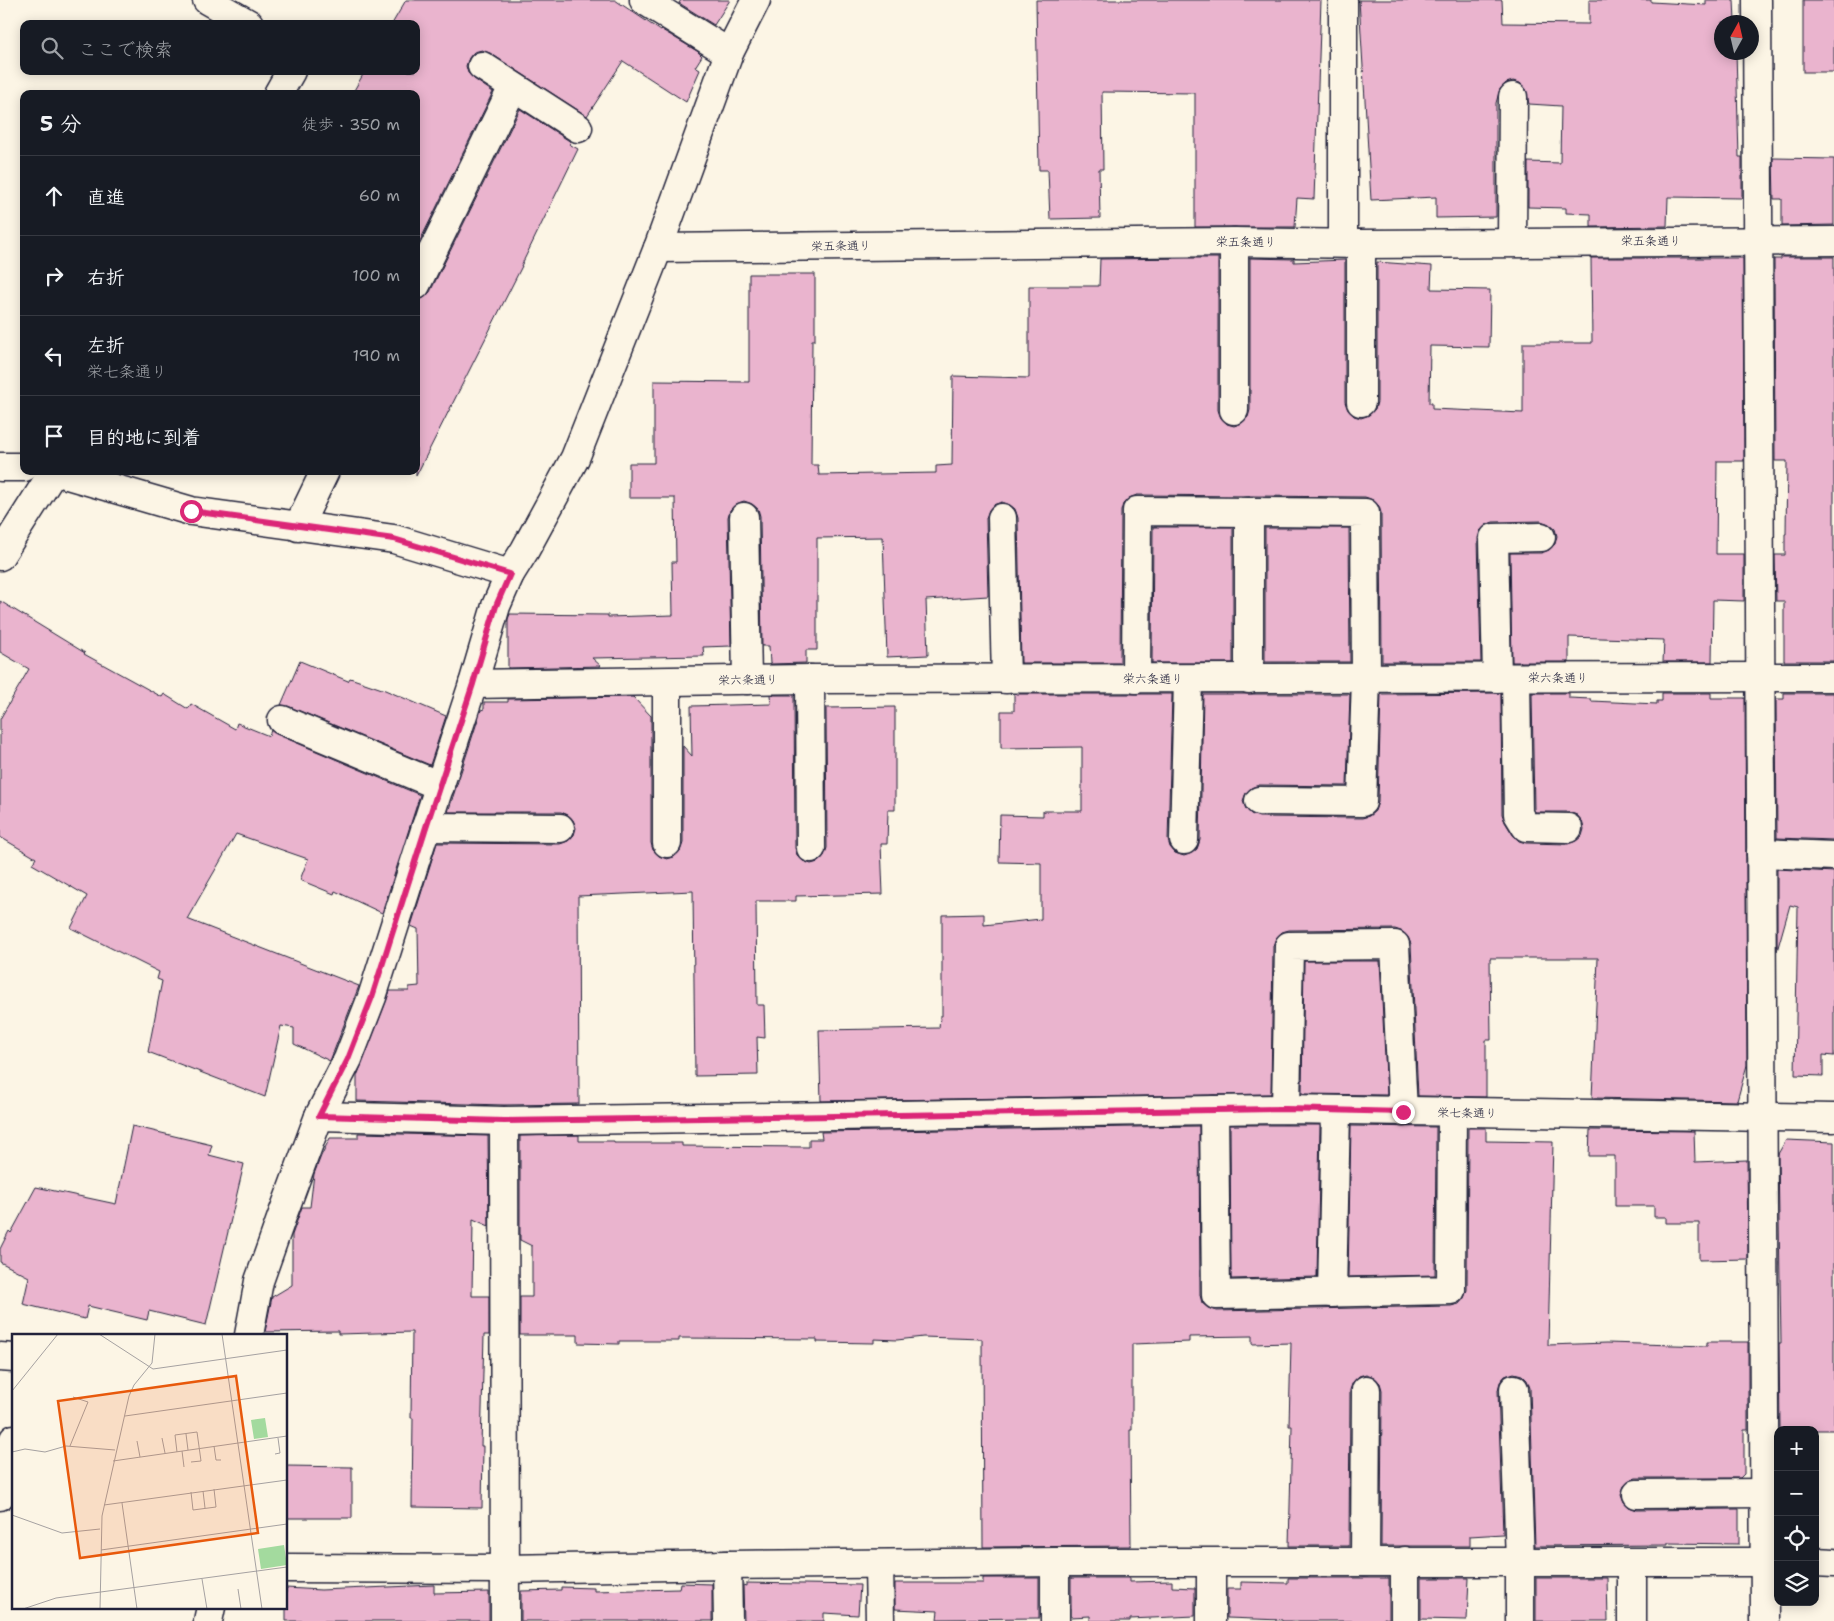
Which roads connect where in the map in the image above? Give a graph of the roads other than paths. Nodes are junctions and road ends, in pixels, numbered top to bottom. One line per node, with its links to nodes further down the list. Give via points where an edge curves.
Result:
1 (207, 0): 6 (street)
2 (644, 0): 7 (street)
3 (756, 0): 7 (street)
4 (1343, 0): 18 (street)
5 (1757, 0): 14 (street)
6 (242, 20)
7 (730, 53): 19 (street)
8 (482, 66): 10 (street)
9 (289, 75): 11 (street)
10 (513, 87): 13 (street); 20 (street)
11 (280, 90)
12 (1513, 97): 17 (street)
13 (578, 128)
14 (1759, 241): 15 (street, 栄五条通り); 17 (street, 栄五条通り); 35 (street)
15 (1834, 241)
16 (1234, 242): 18 (street, 栄五条通り); 19 (street, 栄五条通り); 22 (street)
17 (1512, 242): 18 (street, 栄五条通り)
18 (1352, 243): 21 (street)
19 (658, 248): 34 (street, via 576,458)
20 (420, 277)
21 (1360, 402)
22 (1234, 410)
23 (0, 467): 24 (street)
24 (20, 468)
25 (51, 475): 33 (street)
26 (68, 475): 31 (street, via 191,511)
27 (323, 475): 31 (street)
28 (1249, 512): 37 (street, via 1366,513); 41 (street, via 1137,511); 43 (street)
29 (744, 517): 44 (street)
30 (1002, 518): 40 (street)
31 (298, 527): 34 (street, via 394,539)
32 (1541, 537): 38 (street, via 1494,538)
33 (0, 556)
34 (510, 574): 46 (street, via 496,606)
35 (1762, 677): 36 (street, 栄六条通り); 38 (street, 栄六条通り); 56 (street)
36 (1834, 677)
37 (1366, 678): 38 (street, 栄六条通り); 43 (street, 栄六条通り); 49 (street, via 1362,802)
38 (1506, 678): 52 (street, via 1518,814 1526,827)
39 (810, 679): 40 (street, 栄六条通り); 44 (street, 栄六条通り); 55 (street)
40 (1006, 679): 41 (street, 栄六条通り)
41 (1136, 679): 42 (street, 栄六条通り)
42 (1188, 679): 43 (street, 栄六条通り); 53 (street)
43 (1249, 679)
44 (747, 680): 45 (street, 栄六条通り)
45 (667, 682): 46 (street, 栄六条通り); 54 (street)
46 (473, 684): 48 (street)
47 (282, 720): 48 (street)
48 (440, 786): 50 (street)
49 (1259, 801)
50 (426, 827): 51 (street); 63 (street, via 372,997 348,1059)
51 (560, 828)
52 (1568, 828)
53 (1184, 840)
54 (667, 843)
55 (811, 848)
56 (1761, 854): 57 (street); 64 (street)
57 (1834, 856)
58 (1286, 1109): 59 (street, 栄七条通り); 60 (street, 栄七条通り); 61 (street, via 1289,946 1395,945)
59 (1214, 1110): 66 (street, 栄七条通り); 67 (street, via 1216,1295)
60 (1336, 1111): 61 (street, 栄七条通り); 67 (street)
61 (1403, 1112): 62 (street, 栄七条通り)
62 (1452, 1112): 64 (street, 栄七条通り); 67 (street, via 1451,1290)
63 (319, 1116): 66 (street, 栄七条通り); 68 (street, via 259,1281)
64 (1763, 1118): 65 (street, 栄七条通り); 72 (street)
65 (1834, 1118)
66 (504, 1121): 87 (street)
67 (1332, 1293)
68 (248, 1334)
69 (1514, 1389): 78 (street)
70 (1366, 1390): 77 (street)
71 (12, 1447): 74 (street)
72 (1764, 1493): 73 (street); 79 (street)
73 (1637, 1494)
74 (0, 1496)
75 (1405, 1561): 77 (street); 78 (street); 95 (street)
76 (1055, 1562): 81 (street); 85 (street); 93 (street)
77 (1365, 1562): 81 (street)
78 (1520, 1562): 82 (street); 96 (street)
79 (1771, 1562): 82 (street); 98 (street)
80 (1819, 1562): 83 (street)
81 (1211, 1563): 94 (street)
82 (1632, 1563): 97 (street)
83 (1834, 1563)
84 (727, 1565): 85 (street); 87 (street); 91 (street)
85 (879, 1565): 92 (street)
86 (288, 1568): 87 (street)
87 (505, 1569): 90 (street)
88 (211, 1608): 89 (street)
89 (208, 1621)
90 (505, 1621)
91 (728, 1621)
92 (880, 1621)
93 (1055, 1621)
94 (1211, 1621)
95 (1404, 1621)
96 (1520, 1621)
97 (1632, 1621)
98 (1765, 1621)

